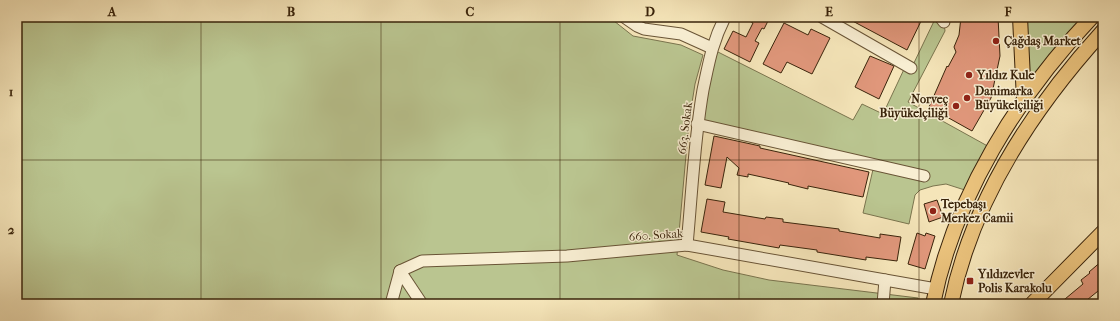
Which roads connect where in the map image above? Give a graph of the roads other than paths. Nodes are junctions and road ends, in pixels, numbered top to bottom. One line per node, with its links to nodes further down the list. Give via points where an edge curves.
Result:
1 (624, 17): 7 (street, via 644,29 681,34)
2 (725, 17): 7 (street, 663. Sokak)
3 (822, 17): 8 (street)
4 (1020, 17): 9 (main road)
5 (1092, 17): 9 (main road, via 1062,50)
6 (1103, 31): 21 (main road, via 1036,114 998,177 970,240)
7 (712, 48): 10 (street, 663. Sokak)
8 (911, 68)
9 (1024, 100): 16 (main road, via 993,149 971,192)
10 (697, 124): 11 (street); 13 (street, 663. Sokak)
11 (924, 176)
12 (1103, 232): 22 (main road)
13 (688, 245): 14 (street, 660. Sokak, via 567,256 422,261); 15 (street, 660. Sokak)
14 (400, 271): 17 (street); 18 (street)
15 (885, 280): 16 (street, 660. Sokak); 19 (street)
16 (936, 289): 20 (main road)
17 (391, 304)
18 (422, 304)
19 (883, 304)
20 (933, 304)
21 (951, 304)
22 (1032, 304)

